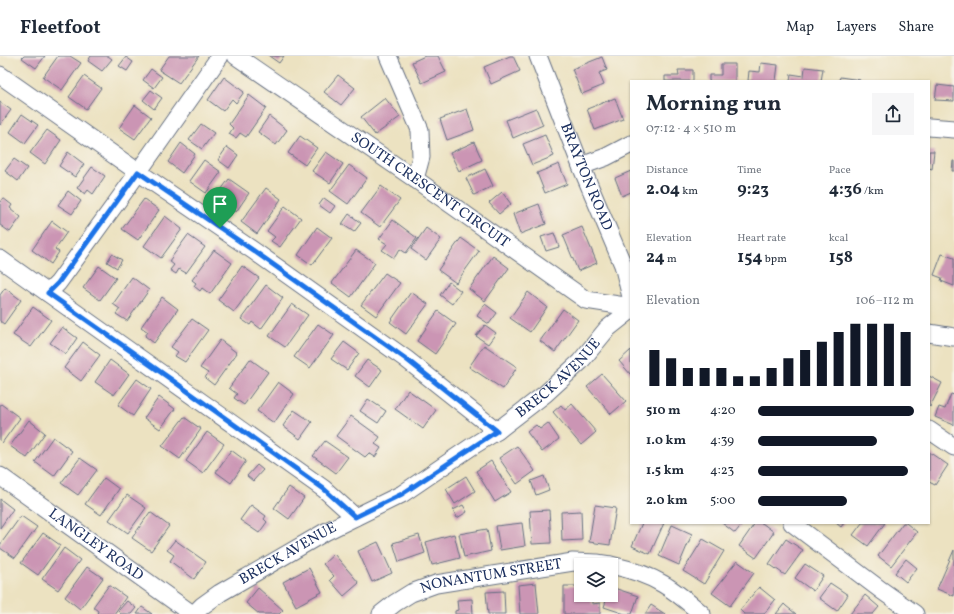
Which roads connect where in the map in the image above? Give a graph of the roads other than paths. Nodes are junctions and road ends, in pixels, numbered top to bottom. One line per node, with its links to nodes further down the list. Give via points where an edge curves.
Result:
1 (220, 56): 10 (street)
2 (236, 56): 11 (street, SOUTH CRESCENT CIRCUIT)
3 (388, 56): 11 (street, via 420,130 421,157)
4 (538, 56): 9 (street, BRAYTON ROAD)
5 (0, 75): 10 (street)
6 (930, 127): 7 (street)
7 (954, 129)
8 (630, 145): 9 (street)
9 (581, 166): 14 (street, BRAYTON ROAD, via 622,265)
10 (138, 172): 13 (street, via 58,283); 19 (street, via 406,359)
11 (415, 180): 15 (street, SOUTH CRESCENT CIRCUIT, via 586,300)
12 (0, 259): 13 (street)
13 (48, 293): 23 (street, via 324,489)
14 (630, 294)
15 (630, 308)
16 (630, 309): 19 (street, BRECK AVENUE, via 608,329 574,368)
17 (930, 333): 18 (street)
18 (954, 337)
19 (497, 431): 23 (street, BRECK AVENUE, via 402,494)
20 (930, 431): 21 (street)
21 (954, 447)
22 (0, 476): 27 (street, LANGLEY ROAD)
23 (355, 517): 27 (street, BRECK AVENUE, via 220,593)
24 (793, 524): 30 (street)
25 (574, 562): 28 (street, NONANTUM STREET, via 436,584 411,593)
26 (618, 567): 29 (street, NONANTUM STREET, via 663,584)
27 (193, 614)
28 (381, 614)
29 (702, 614)
30 (915, 614)

